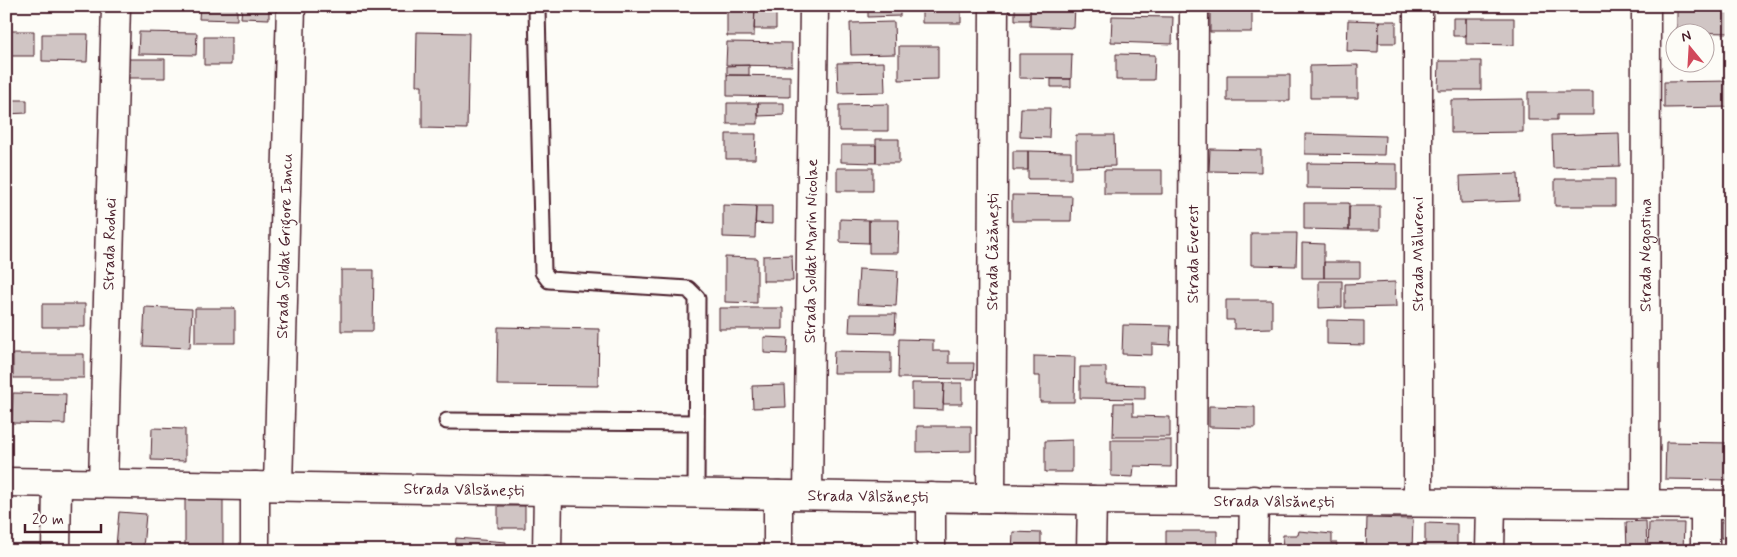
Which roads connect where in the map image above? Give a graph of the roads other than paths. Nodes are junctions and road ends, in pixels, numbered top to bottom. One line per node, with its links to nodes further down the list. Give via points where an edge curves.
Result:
1 (116, 6): 13 (street, Strada Rodnei)
2 (291, 6): 14 (street, Strada Soldat Grigore Iancu)
3 (814, 6): 18 (street, Strada Soldat Marin Nicolae)
4 (994, 6): 20 (street, Strada Căzănești)
5 (1194, 6): 22 (street, Strada Everest)
6 (1418, 6): 24 (street, Strada Mălureni)
7 (1646, 6): 26 (street, Strada Negostina)
8 (537, 9): 10 (lane, via 543,272 549,280 688,288 697,298)
9 (447, 422): 10 (lane)
10 (696, 423): 16 (lane)
11 (6, 482): 12 (street, Strada Vâlsănești)
12 (57, 482): 13 (street, Strada Vâlsănești); 28 (street)
13 (103, 484): 14 (street, Strada Vâlsănești)
14 (267, 486): 15 (street, Strada Vâlsănești); 29 (street, Strada Soldat Grigore Iancu)
15 (548, 491): 16 (street, Strada Vâlsănești); 30 (street)
16 (696, 493): 17 (street, Strada Vâlsănești)
17 (778, 495): 18 (street, Strada Vâlsănești); 31 (street)
18 (808, 495): 19 (street, Strada Vâlsănești)
19 (931, 497): 20 (street, Strada Vâlsănești); 32 (street)
20 (991, 498): 21 (street, Strada Vâlsănești)
21 (1092, 500): 22 (street, Strada Vâlsănești); 33 (street)
22 (1192, 500): 23 (street, Strada Vâlsănești)
23 (1254, 500): 24 (street, Strada Vâlsănești); 34 (street)
24 (1418, 502): 25 (street, Strada Vâlsănești)
25 (1491, 503): 26 (street, Strada Vâlsănești); 35 (street)
26 (1645, 504): 27 (street, Strada Vâlsănești)
27 (1718, 505): 36 (street)
28 (56, 551)
29 (255, 551)
30 (547, 551)
31 (778, 551)
32 (931, 551)
33 (1091, 551)
34 (1254, 551)
35 (1490, 551)
36 (1705, 551)

